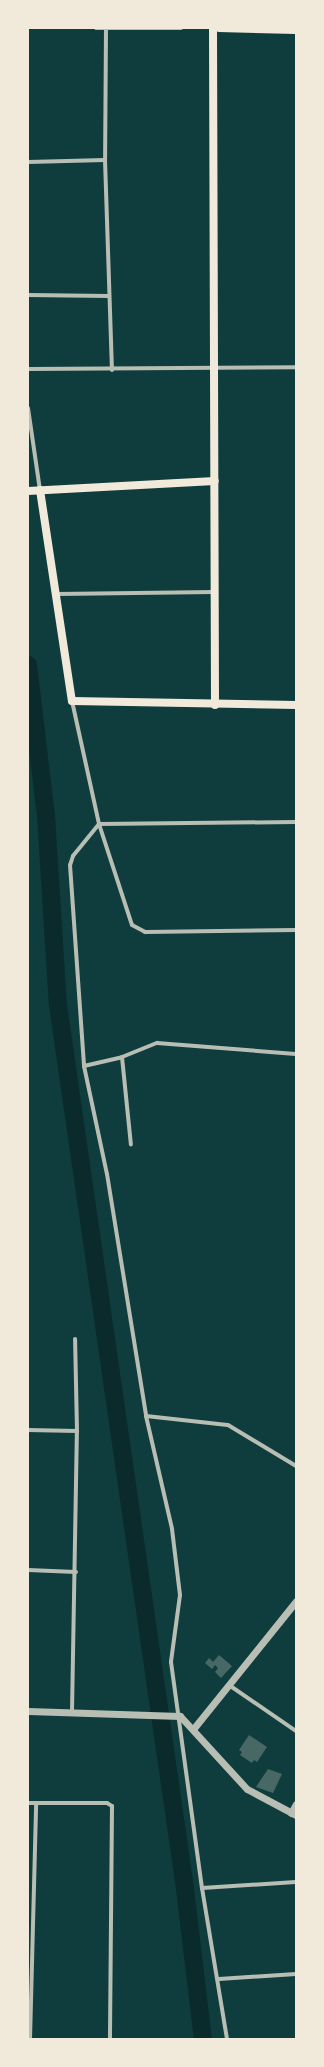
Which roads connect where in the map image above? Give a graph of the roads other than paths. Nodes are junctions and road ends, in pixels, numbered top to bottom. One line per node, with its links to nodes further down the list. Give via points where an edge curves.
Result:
1 (96, 28): 2 (street)
2 (106, 28): 3 (street); 7 (street)
3 (181, 28)
4 (213, 28): 12 (main road)
5 (220, 28): 6 (main road)
6 (296, 30)
7 (105, 160): 8 (street); 10 (street)
8 (28, 162)
9 (28, 296): 10 (street)
10 (109, 296): 14 (street)
11 (296, 367): 12 (street)
12 (214, 368): 14 (street); 16 (main road)
13 (28, 369): 14 (street)
14 (112, 370)
15 (28, 408): 17 (street)
16 (214, 481): 17 (main road); 19 (main road)
17 (40, 490): 18 (main road); 20 (main road)
18 (28, 491)
19 (214, 592): 20 (street); 23 (main road)
20 (57, 594): 21 (main road)
21 (72, 701): 23 (main road); 25 (street)
22 (296, 705): 23 (main road)
23 (215, 706)
24 (296, 822): 25 (street)
25 (99, 824): 26 (street, via 128,918 136,929 145,932); 29 (street, via 73,856 70,866)
26 (296, 930)
27 (296, 1054): 28 (street, via 156,1043)
28 (122, 1057): 29 (street); 30 (street)
29 (84, 1066): 32 (street, via 106,1174)
30 (131, 1146)
31 (75, 1340): 34 (street)
32 (146, 1416): 35 (street, via 228,1425); 42 (street, via 172,1529 180,1595 171,1662)
33 (28, 1430): 34 (street)
34 (77, 1431): 37 (street)
35 (296, 1466)
36 (28, 1570): 37 (street)
37 (76, 1572): 41 (street)
38 (296, 1601): 39 (street)
39 (229, 1685): 43 (street); 44 (street)
40 (28, 1711): 41 (street)
41 (72, 1712): 42 (street)
42 (180, 1716): 43 (street); 50 (street)
43 (194, 1728): 48 (street, via 247,1789)
44 (296, 1731)
45 (28, 1803): 46 (street)
46 (36, 1803): 53 (street); 54 (street, via 107,1803 112,1806)
47 (296, 1804): 48 (street)
48 (294, 1814)
49 (296, 1882): 50 (street)
50 (202, 1888): 52 (street)
51 (296, 1974): 52 (street)
52 (219, 1979): 55 (street)
53 (30, 2039)
54 (110, 2039)
55 (226, 2039)

